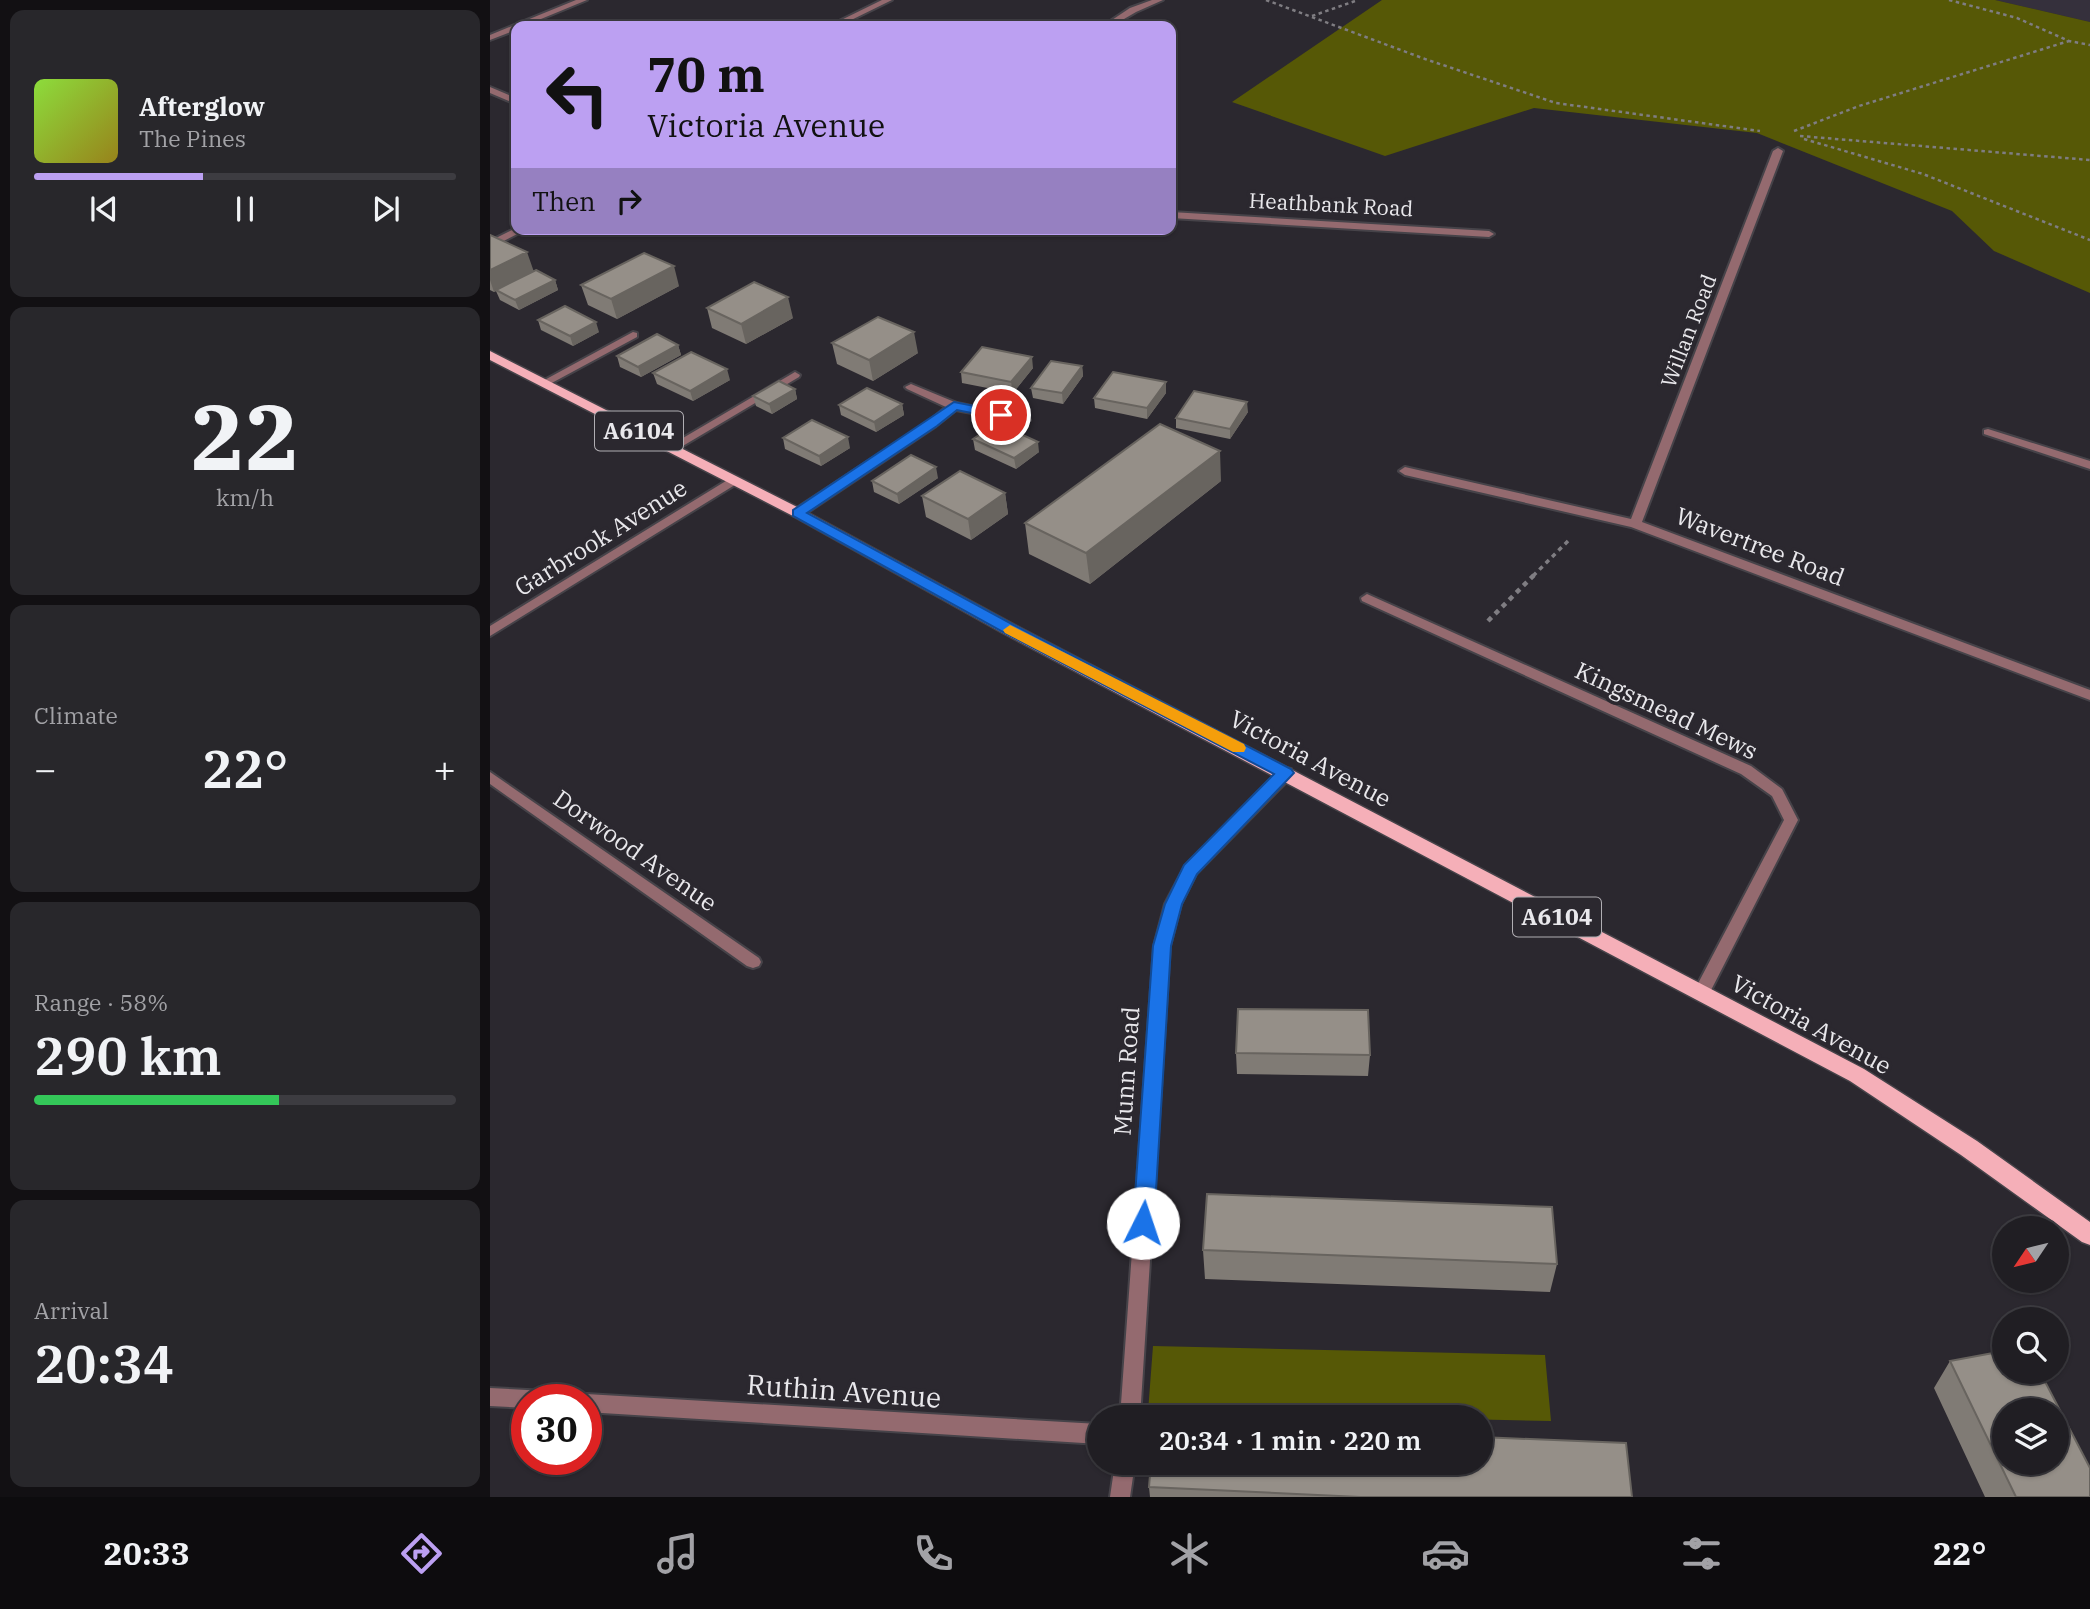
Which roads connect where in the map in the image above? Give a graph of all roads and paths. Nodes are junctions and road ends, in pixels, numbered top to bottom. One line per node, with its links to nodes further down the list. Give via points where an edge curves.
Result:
1 (583, 0): 8 (street)
2 (888, 0): 9 (street)
3 (1159, 0): 10 (street)
4 (1266, 0): 7 (path)
5 (1358, 0): 7 (path)
6 (1949, 0): 13 (path, via 2017,18)
7 (1311, 17): 17 (path, via 1556,103)
8 (532, 21)
9 (843, 21)
10 (1115, 21)
11 (511, 29): 12 (street)
12 (490, 38)
13 (2069, 41): 14 (path); 18 (path, via 1859,106)
14 (2090, 46)
15 (490, 90): 16 (street)
16 (511, 99)
17 (1759, 131)
18 (1786, 134): 20 (path); 24 (path, via 1923,174)
19 (1778, 151): 40 (street, Willan Road)
20 (2090, 160)
21 (1176, 215): 23 (street, Heathbank Road)
22 (511, 234): 25 (street)
23 (1489, 234)
24 (2090, 240)
25 (490, 245)
26 (634, 335): 29 (street)
27 (490, 355): 29 (main road, Victoria Avenue / A6104)
28 (795, 375): 34 (street)
29 (544, 383): 34 (main road, Victoria Avenue / A6104)
30 (911, 387): 31 (street)
31 (954, 406): 32 (street); 38 (street)
32 (1024, 420)
33 (1988, 432): 35 (street)
34 (672, 448): 37 (main road, Victoria Avenue / A6104)
35 (2090, 465)
36 (1405, 471): 39 (street, Wavertree Road)
37 (734, 480): 38 (main road, Victoria Avenue / A6104); 43 (street, Garbrook Avenue)
38 (798, 513): 45 (main road, Victoria Avenue / A6104)
39 (1594, 515): 40 (street, Wavertree Road); 41 (path)
40 (1635, 524): 44 (street, Wavertree Road)
41 (1515, 595)
42 (1367, 598): 48 (street, Kingsmead Mews, via 1746,770 1777,793 1791,820)
43 (490, 632)
44 (2090, 695)
45 (1286, 773): 48 (main road, Victoria Avenue / A6104); 53 (street, Munn Road, via 1190,870 1173,904 1162,946)
46 (490, 777): 47 (street, Dorwood Avenue)
47 (753, 962)
48 (1701, 993): 49 (main road, Victoria Avenue / A6104, via 1857,1075)
49 (2090, 1235)
50 (490, 1396): 51 (street)
51 (511, 1398)
52 (602, 1403): 54 (street, Ruthin Avenue)
53 (1131, 1405)
54 (1087, 1433)
55 (1123, 1475): 56 (street)
56 (1120, 1497)

